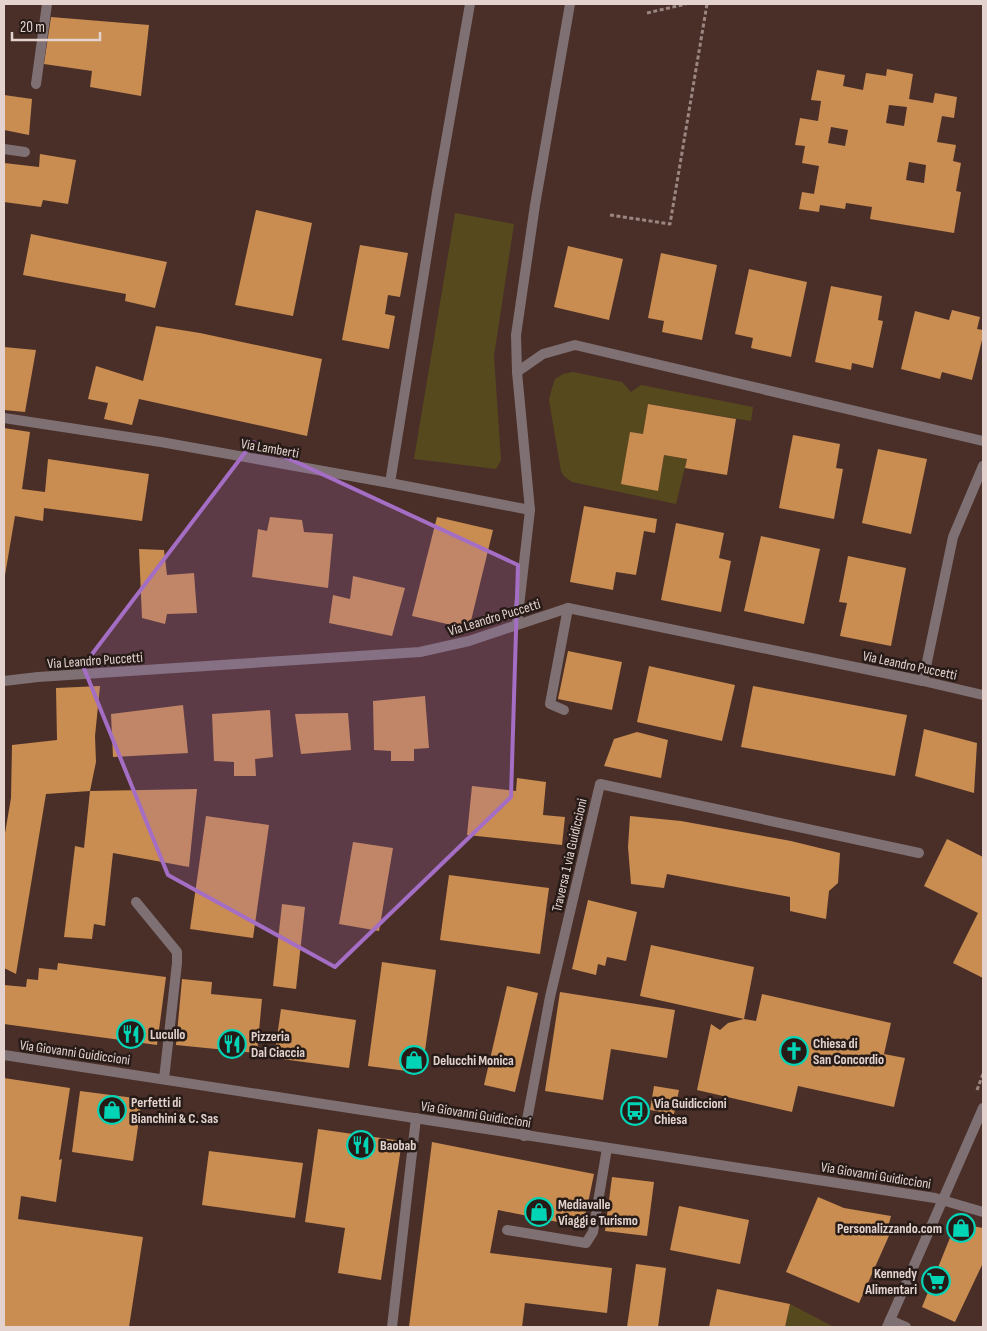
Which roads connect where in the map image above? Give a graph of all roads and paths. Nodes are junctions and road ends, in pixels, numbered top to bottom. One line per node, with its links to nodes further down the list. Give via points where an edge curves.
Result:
1 (47, 4): 7 (street)
2 (470, 4): 15 (street)
3 (570, 4): 11 (street, via 516,335)
4 (686, 4): 6 (path)
5 (707, 4): 10 (path, via 670,224)
6 (647, 13)
7 (36, 84)
8 (4, 149): 9 (street)
9 (25, 152)
10 (610, 215)
11 (517, 372): 13 (street, via 543,354 575,345); 16 (street)
12 (4, 418): 15 (street, Via Lamberti)
13 (983, 441)
14 (983, 466): 20 (street, via 953,537)
15 (390, 483): 16 (street, Via Lamberti)
16 (530, 510): 18 (street)
17 (568, 608): 18 (street, Via Leandro Puccetti); 20 (street, Via Leandro Puccetti); 22 (street, via 550,704)
18 (517, 624): 19 (street, Via Leandro Puccetti, via 420,652)
19 (4, 680)
20 (923, 681): 21 (street, Via Leandro Puccetti)
21 (983, 695)
22 (564, 710)
23 (920, 853): 29 (street, Traversa 1 via Guidiccioni, via 600,784 550,997)
24 (136, 902): 26 (street, via 177,952)
25 (4, 1055): 26 (street, Via Giovanni Guidiccioni)
26 (164, 1079): 28 (street, Via Giovanni Guidiccioni)
27 (983, 1108): 31 (street)
28 (416, 1118): 29 (street, Via Giovanni Guidiccioni); 35 (street)
29 (524, 1136): 30 (street, Via Giovanni Guidiccioni)
30 (607, 1148): 31 (street, Via Giovanni Guidiccioni); 33 (street, via 593,1232 586,1242)
31 (944, 1200): 32 (street, Via Giovanni Guidiccioni); 34 (street)
32 (983, 1212)
33 (507, 1230)
34 (888, 1324): 36 (street)
35 (392, 1327)
36 (906, 1327)

